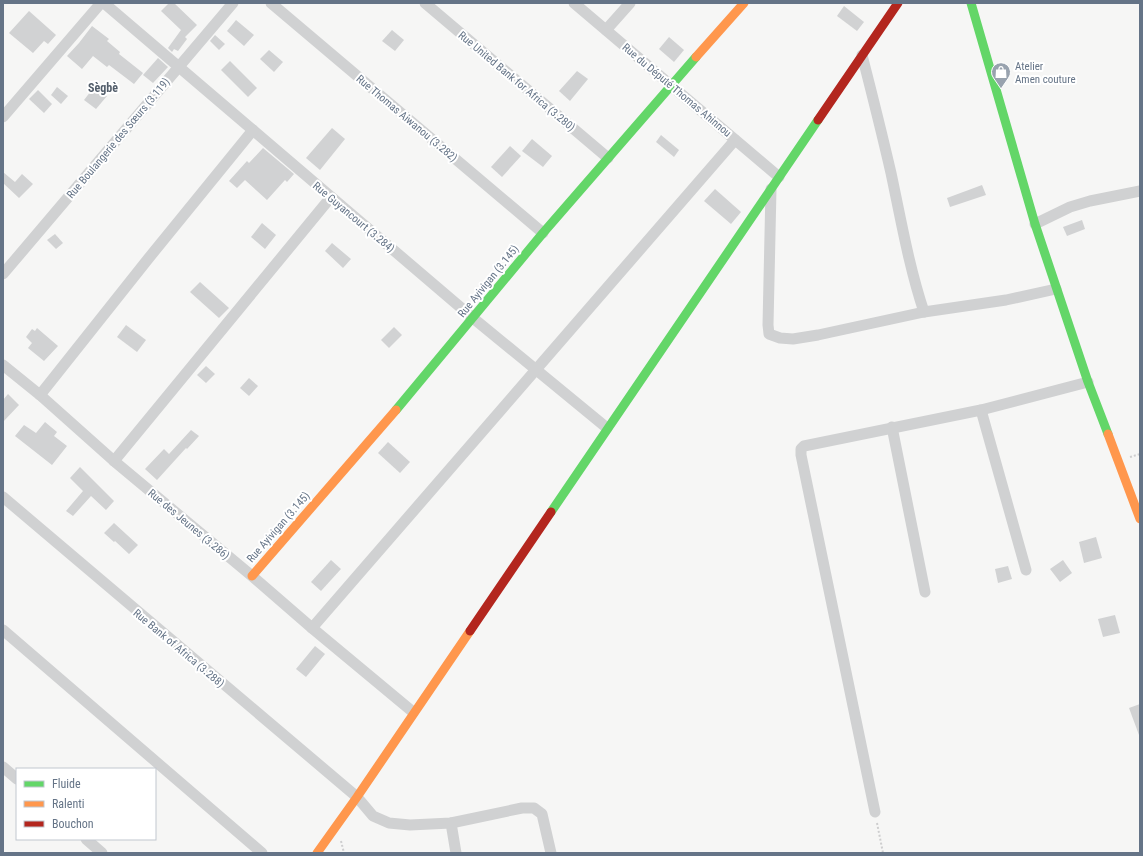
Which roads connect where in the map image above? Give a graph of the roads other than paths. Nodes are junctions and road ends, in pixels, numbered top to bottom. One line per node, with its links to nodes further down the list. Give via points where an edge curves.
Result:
1 (102, 3): 12 (street, Rue Guyancourt (3.284)); 14 (street)
2 (233, 3): 12 (street, Rue Boulangerie des Sœurs (3.119))
3 (271, 3): 23 (street, Rue Thomas Aiwanou (3.282))
4 (425, 3): 17 (street, Rue United Bank for Africa (3.280))
5 (574, 3): 10 (street, Rue du Député Thomas Ahinnou)
6 (630, 3): 10 (street)
7 (744, 3): 13 (street, Rue Ayivigan (3.145))
8 (898, 3): 11 (street)
9 (971, 3): 22 (street)
10 (606, 30): 13 (street, Rue du Député Thomas Ahinnou)
11 (862, 55): 18 (street); 26 (street, via 891,172 907,253)
12 (179, 67): 15 (street, Rue Guyancourt (3.284)); 24 (street, Rue Boulangerie des Sœurs (3.119))
13 (671, 86): 16 (street, Rue du Député Thomas Ahinnou); 17 (street, Rue Ayivigan (3.145))
14 (3, 117)
15 (253, 130): 21 (street, Rue Guyancourt (3.284)); 31 (street)
16 (735, 140): 18 (street, Rue du Député Thomas Ahinnou); 29 (street)
17 (608, 158): 23 (street, Rue Ayivigan (3.145))
18 (779, 177): 19 (street)
19 (771, 189): 26 (street, via 769,334 793,339 818,336); 34 (street)
20 (1140, 191): 22 (street, via 1070,207)
21 (331, 197): 27 (street, Rue Guyancourt (3.284)); 35 (street)
22 (1035, 224): 25 (street)
23 (543, 233): 27 (street, Rue Ayivigan (3.145))
24 (3, 274)
25 (1056, 289): 26 (street, via 1006,300); 30 (street)
26 (924, 312)
27 (473, 318): 29 (street, Rue Guyancourt (3.284)); 39 (street, Rue Ayivigan (3.145))
28 (3, 365): 31 (street, Rue des Jeunes (3.286))
29 (536, 369): 34 (street, Rue Guyancourt (3.284)); 41 (street)
30 (1088, 382): 32 (street); 37 (street)
31 (40, 395): 35 (street, Rue des Jeunes (3.286))
32 (980, 410): 33 (street); 38 (street)
33 (892, 427): 40 (street); 47 (street, via 804,446 800,455)
34 (607, 428): 43 (street)
35 (114, 461): 39 (street, Rue des Jeunes (3.286))
36 (3, 497): 46 (street, Rue Bank of Africa (3.288))
37 (1140, 519)
38 (1026, 570)
39 (252, 576): 41 (street, Rue des Jeunes (3.286))
40 (925, 592)
41 (312, 628): 43 (street, Rue des Jeunes (3.286))
42 (3, 630): 51 (street)
43 (413, 712): 46 (street)
44 (3, 767): 45 (street)
45 (16, 778)
46 (356, 797): 48 (street, Rue Bank of Africa (3.288), via 373,816 389,823); 52 (street)
47 (875, 812)
48 (451, 823): 53 (street); 54 (street, Rue Bank of Africa (3.288), via 522,808 534,808 542,814)
49 (87, 840): 50 (street)
50 (102, 853)
51 (262, 853)
52 (317, 853)
53 (456, 853)
54 (550, 853)

